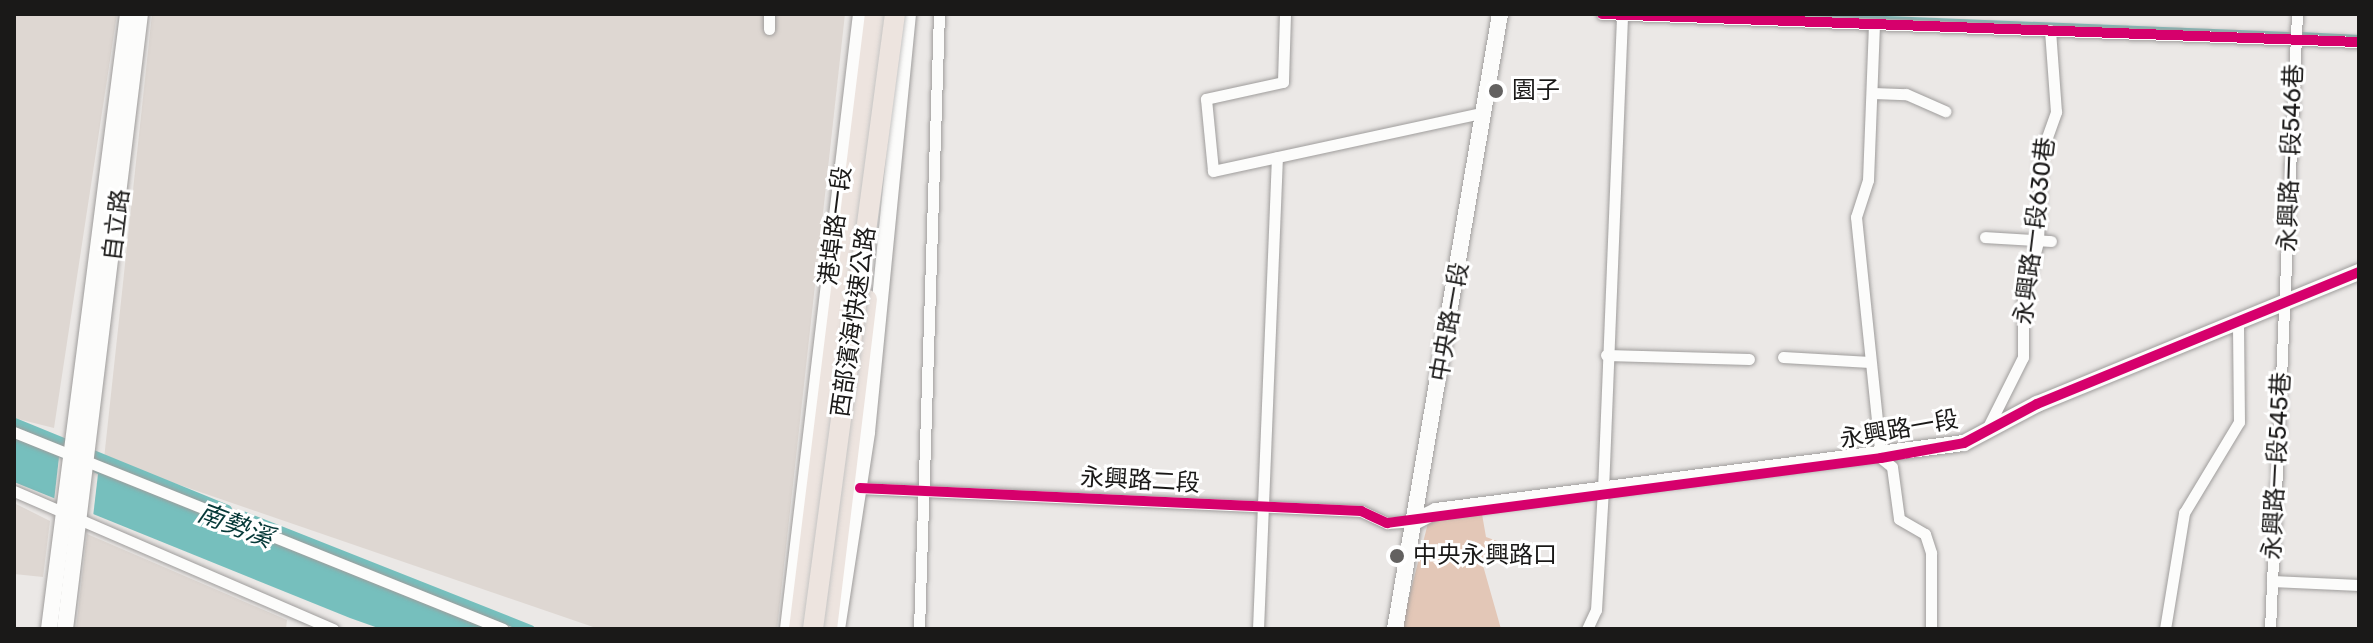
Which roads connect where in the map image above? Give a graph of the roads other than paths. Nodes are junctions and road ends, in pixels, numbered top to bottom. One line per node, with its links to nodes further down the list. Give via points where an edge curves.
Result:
1 (128, 14): 38 (street, 自立路, via 76,423)
2 (140, 14): 38 (street, 自立路, via 90,436)
3 (769, 14): 16 (street)
4 (861, 14): 52 (street, 港埠路一段)
5 (877, 14): 53 (highway); 54 (highway, 西部濱海快速公路)
6 (887, 14): 55 (street, 港埠路一段)
7 (895, 14): 21 (highway, 西部濱海快速公路, bridge)
8 (908, 14): 39 (street, 港埠路一段)
9 (939, 14): 42 (street)
10 (1285, 14): 24 (street, via 1283,82 1206,99 1213,171)
11 (1500, 14): 23 (street, 中央路一段)
12 (1602, 14): 14 (street)
13 (2297, 14): 18 (street, 永興路一段546巷)
14 (1622, 15): 15 (street); 31 (street)
15 (1874, 24): 17 (street); 20 (street)
16 (769, 29)
17 (2050, 30): 18 (street); 27 (street, 永興路一段630巷, via 2056,112 2041,154)
18 (2296, 39): 19 (street); 29 (street, 永興路一段546巷)
19 (2359, 42)
20 (1873, 93): 22 (street, via 1906,94); 34 (street, via 1856,217)
21 (885, 100): 55 (highway, 西部濱海快速公路, bridge); 56 (highway, bridge)
22 (1945, 111)
23 (1481, 113): 24 (street); 45 (street, 中央路一段)
24 (1277, 157): 43 (street)
25 (1985, 237): 27 (street)
26 (2051, 241): 27 (street)
27 (2038, 242): 35 (street, 永興路一段630巷, via 2023,299 2023,357)
28 (2359, 272): 29 (street, 永興路一段)
29 (2285, 303): 30 (street, 永興路一段); 46 (street, 永興路一段545巷)
30 (2238, 327): 35 (street, 永興路一段); 63 (street, via 2239,422 2184,513)
31 (1606, 355): 33 (street); 40 (street)
32 (1783, 357): 34 (street)
33 (1749, 359)
34 (1870, 362): 37 (street)
35 (1988, 427): 37 (street, 永興路一段, via 1964,443)
36 (14, 432): 38 (street)
37 (1881, 458): 40 (street, 永興路一段); 62 (street, via 1892,467 1899,519 1925,534 1931,553)
38 (79, 461): 44 (street); 51 (street)
39 (860, 488): 42 (street, 永興路二段); 57 (street, 港埠路一段)
40 (1603, 490): 45 (street, 永興路一段, via 1436,511); 61 (street, via 1596,610)
41 (14, 491): 44 (street)
42 (926, 491): 43 (street, 永興路二段); 58 (street)
43 (1263, 507): 45 (street, 永興路二段); 59 (street)
44 (72, 515): 48 (street); 49 (street); 50 (street)
45 (1416, 521): 60 (street, 中央路一段)
46 (2272, 581): 47 (street); 64 (street, 永興路一段545巷)
47 (2359, 585)
48 (49, 629)
49 (65, 629)
50 (333, 629)
51 (503, 629)
52 (788, 629)
53 (799, 629)
54 (805, 629)
55 (815, 629)
56 (827, 629)
57 (837, 629)
58 (919, 629)
59 (1258, 629)
60 (1395, 629)
61 (1587, 629)
62 (1931, 629)
63 (2165, 629)
64 (2270, 629)

